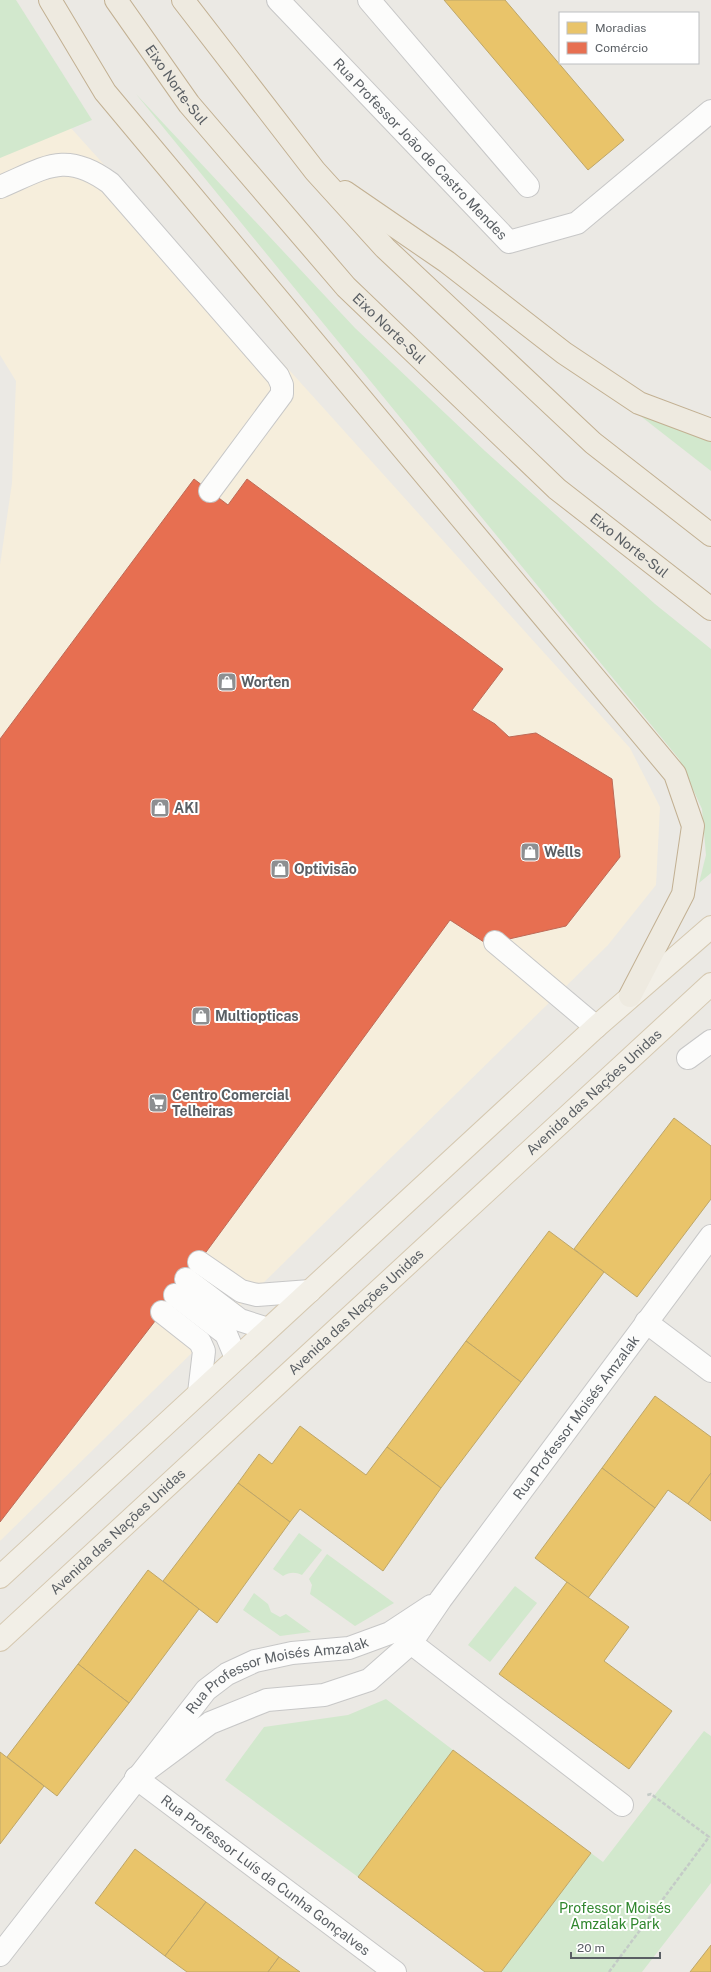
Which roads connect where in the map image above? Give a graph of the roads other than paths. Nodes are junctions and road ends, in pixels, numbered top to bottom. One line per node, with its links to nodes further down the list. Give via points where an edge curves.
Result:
1 (50, 0): 17 (highway, via 105,92 675,774 693,826 683,894)
2 (116, 0): 13 (highway, Eixo Norte-Sul, via 188,104 346,287 557,489)
3 (183, 0): 7 (highway)
4 (278, 0): 6 (street, Rua Professor João de Castro Mendes, via 509,242 577,223)
5 (369, 0): 8 (street)
6 (711, 111)
7 (315, 171): 10 (highway, via 447,262 564,353 639,403); 12 (highway, via 384,248 593,443)
8 (528, 186)
9 (0, 187): 11 (street, via 58,164 79,166 96,173 110,183 278,376 282,394)
10 (711, 430)
11 (210, 491)
12 (711, 535)
13 (711, 609)
14 (711, 927): 17 (main road)
15 (495, 942): 18 (street)
16 (711, 984): 32 (main road, Avenida das Nações Unidas)
17 (630, 996): 18 (main road)
18 (596, 1027): 23 (main road)
19 (711, 1041): 20 (street)
20 (688, 1058)
21 (711, 1236): 25 (street, Rua Professor Moisés Amzalak)
22 (199, 1262): 23 (street, via 241,1291 257,1295)
23 (310, 1290): 26 (main road)
24 (162, 1312): 29 (street, via 200,1342 204,1351)
25 (646, 1322): 28 (street); 31 (street, Rua Professor Moisés Amzalak)
26 (268, 1329): 27 (main road); 27 (street, via 240,1320 181,1287 226,1334)
27 (236, 1358): 29 (main road)
28 (711, 1371)
29 (199, 1393): 30 (main road)
30 (0, 1577)
31 (441, 1599): 33 (street, Rua Professor Moisés Amzalak); 34 (street, Rua Professor Moisés Amzalak, via 390,1633 348,1648 292,1653 255,1661 228,1674 206,1690)
32 (0, 1640)
33 (410, 1643): 34 (street, Rua Professor Moisés Amzalak, via 370,1680 324,1695 267,1700 210,1724); 35 (street)
34 (136, 1778): 36 (street, Rua Professor Moisés Amzalak); 37 (street, Rua Professor Luís da Cunha Gonçalves)
35 (622, 1805)
36 (0, 1955)
37 (395, 1972)

